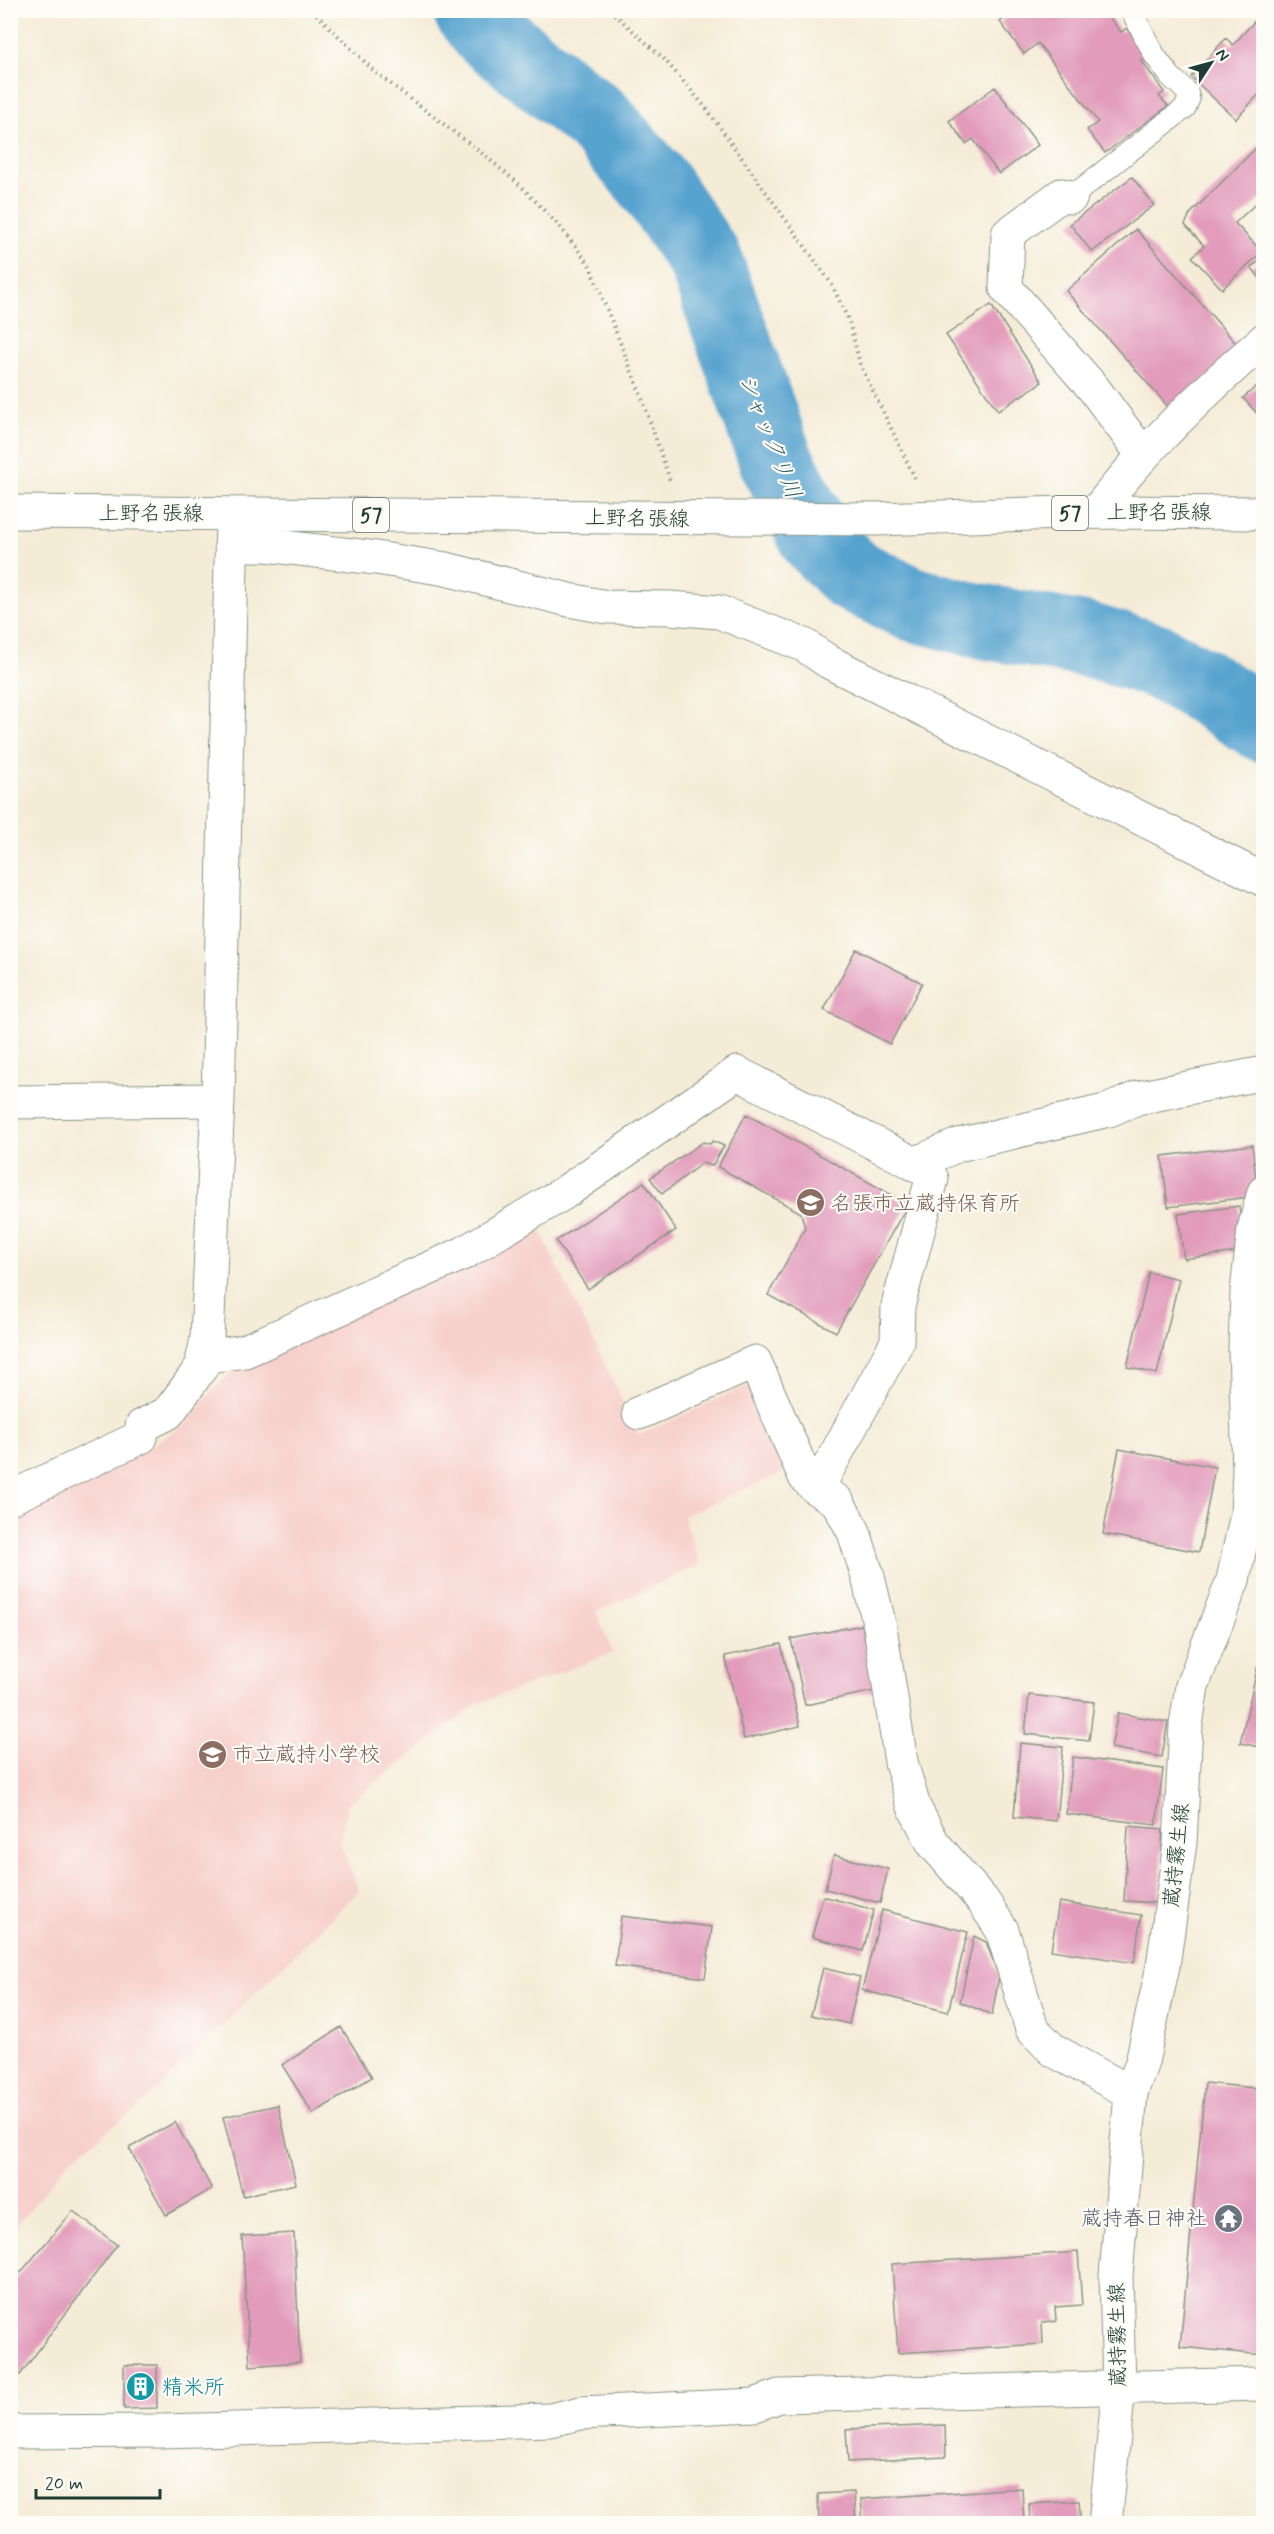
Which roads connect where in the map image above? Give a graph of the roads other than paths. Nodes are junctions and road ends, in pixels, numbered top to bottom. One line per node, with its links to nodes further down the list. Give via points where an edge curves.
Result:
1 (1131, 10): 2 (lane, via 1155,56 1189,99 1185,108)
2 (1071, 197): 4 (street, via 1061,195 1008,234 1006,288 1094,389)
3 (1263, 340): 4 (street)
4 (1143, 455): 6 (street)
5 (10, 512): 8 (street, 上野名張線 / 57)
6 (1096, 512): 7 (street, 上野名張線 / 57); 8 (street, 上野名張線 / 57, via 934,519 683,518)
7 (1263, 513)
8 (232, 529): 9 (street, via 266,545 422,565 569,600 719,612 804,645 830,662); 11 (street)
9 (1263, 880)
10 (1263, 1073): 13 (street, via 1137,1098 1109,1110 958,1145)
11 (218, 1100): 12 (street); 15 (street)
12 (10, 1102)
13 (914, 1164): 15 (street, via 737,1073 564,1193 465,1253 245,1351); 17 (street, via 932,1179 898,1306 897,1342)
14 (1263, 1192): 19 (street, 蔵持霧生線, via 1254,1229 1247,1292 1247,1514 1233,1580 1192,1686 1186,1725 1180,1843 1163,1966 1142,2062)
15 (203, 1357): 18 (street, via 202,1366 168,1413 142,1426 141,1437)
16 (639, 1413): 17 (street, via 755,1362 805,1477)
17 (817, 1489): 19 (street, via 837,1501 854,1532 880,1627 901,1762 919,1816 933,1843 983,1901 1002,1930 1032,2029 1053,2050)
18 (10, 1498)
19 (1131, 2093): 21 (street, 蔵持霧生線, via 1116,2276)
20 (1263, 2384): 21 (street)
21 (1119, 2387): 22 (street, via 779,2396 755,2405 581,2413 550,2420); 23 (street, 蔵持霧生線)
22 (10, 2432)
23 (1105, 2523)

